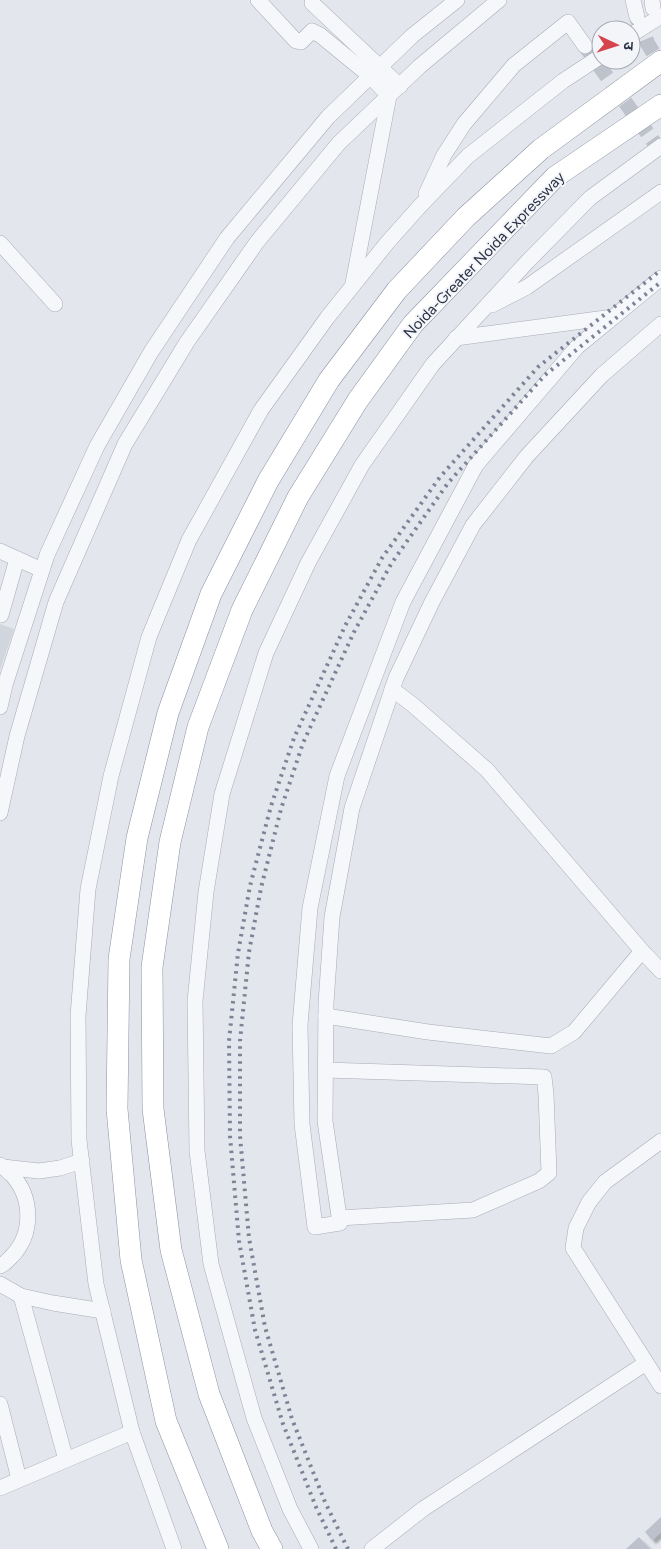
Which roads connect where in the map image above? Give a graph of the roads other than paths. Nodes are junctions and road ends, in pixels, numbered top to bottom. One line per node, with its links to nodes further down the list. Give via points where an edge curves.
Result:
1 (258, 0): 9 (street, via 296,41 301,42)
2 (457, 0): 13 (street, via 412,36)
3 (500, 0): 14 (street)
4 (633, 0): 7 (street)
5 (310, 2): 9 (street, via 314,21); 13 (street)
6 (655, 8): 8 (street)
7 (637, 17)
8 (641, 24)
9 (312, 31): 13 (street)
10 (585, 46): 18 (street, via 568,22 514,65 464,124)
11 (661, 61): 57 (highway, via 541,149 466,217 397,290 335,372 268,481 211,594 168,713 137,838 120,959 117,1109 131,1260 166,1421)
12 (591, 63): 18 (street, via 468,156)
13 (375, 72): 14 (street); 27 (street, via 328,118 227,238 151,352 97,446)
14 (394, 91): 21 (street); 28 (street, via 339,143 257,242 198,327 125,444)
15 (661, 105): 58 (highway, Noida-Greater Noida Expressway, via 555,177 413,324 358,400 298,497 242,610 198,727 170,842 152,967 153,1109 171,1250 209,1394)
16 (661, 146): 23 (street, via 590,198)
17 (661, 192): 23 (street, via 527,287)
18 (420, 206): 21 (street)
19 (0, 243): 22 (street)
20 (661, 278): 24 (street)
21 (352, 287): 42 (street, via 260,410 189,540 149,637 111,776 88,889 78,1016)
22 (56, 304)
23 (482, 310): 26 (street)
24 (613, 318): 26 (street); 44 (street, via 577,347 476,465 403,602 337,776 310,908 300,1025 302,1124 315,1227 340,1223)
25 (661, 324): 34 (street, via 602,375 527,456 473,525 432,602)
26 (456, 338): 59 (street, via 433,364 362,465 308,563 266,652 222,794 206,892 195,1001 197,1151 211,1264 254,1418 290,1508)
27 (62, 521): 28 (street); 31 (street)
28 (86, 532): 36 (street, via 56,602 17,736)
29 (0, 552): 30 (street)
30 (17, 559): 31 (street); 32 (street)
31 (42, 570): 33 (street)
32 (0, 615): 33 (street)
33 (25, 623): 35 (street)
34 (392, 689): 37 (street, via 487,770); 39 (street, via 352,808 332,917)
35 (0, 707)
36 (0, 813)
37 (642, 950): 38 (street); 39 (street, via 574,1032 551,1046)
38 (661, 971)
39 (326, 1016): 40 (street)
40 (326, 1070): 44 (street, via 325,1121); 44 (street, via 544,1077 546,1094 549,1173 539,1181 473,1210)
41 (661, 1141): 49 (street, via 605,1182 589,1202 576,1228 573,1248)
42 (82, 1160): 43 (street, via 38,1171); 48 (street, via 96,1284)
43 (2, 1166): 45 (street, via 19,1183 28,1204 28,1227 20,1248)
44 (339, 1218)
45 (0, 1266)
46 (0, 1284): 47 (street)
47 (21, 1296): 48 (street); 53 (street)
48 (103, 1311): 52 (street)
49 (646, 1364): 50 (street); 60 (street, via 423,1509)
50 (661, 1386)
51 (0, 1404): 54 (street)
52 (132, 1432): 53 (street); 56 (street)
53 (66, 1460): 54 (street)
54 (19, 1480): 55 (street)
55 (0, 1488)
56 (174, 1549)
57 (218, 1549)
58 (272, 1549)
59 (311, 1549)
60 (372, 1549)

